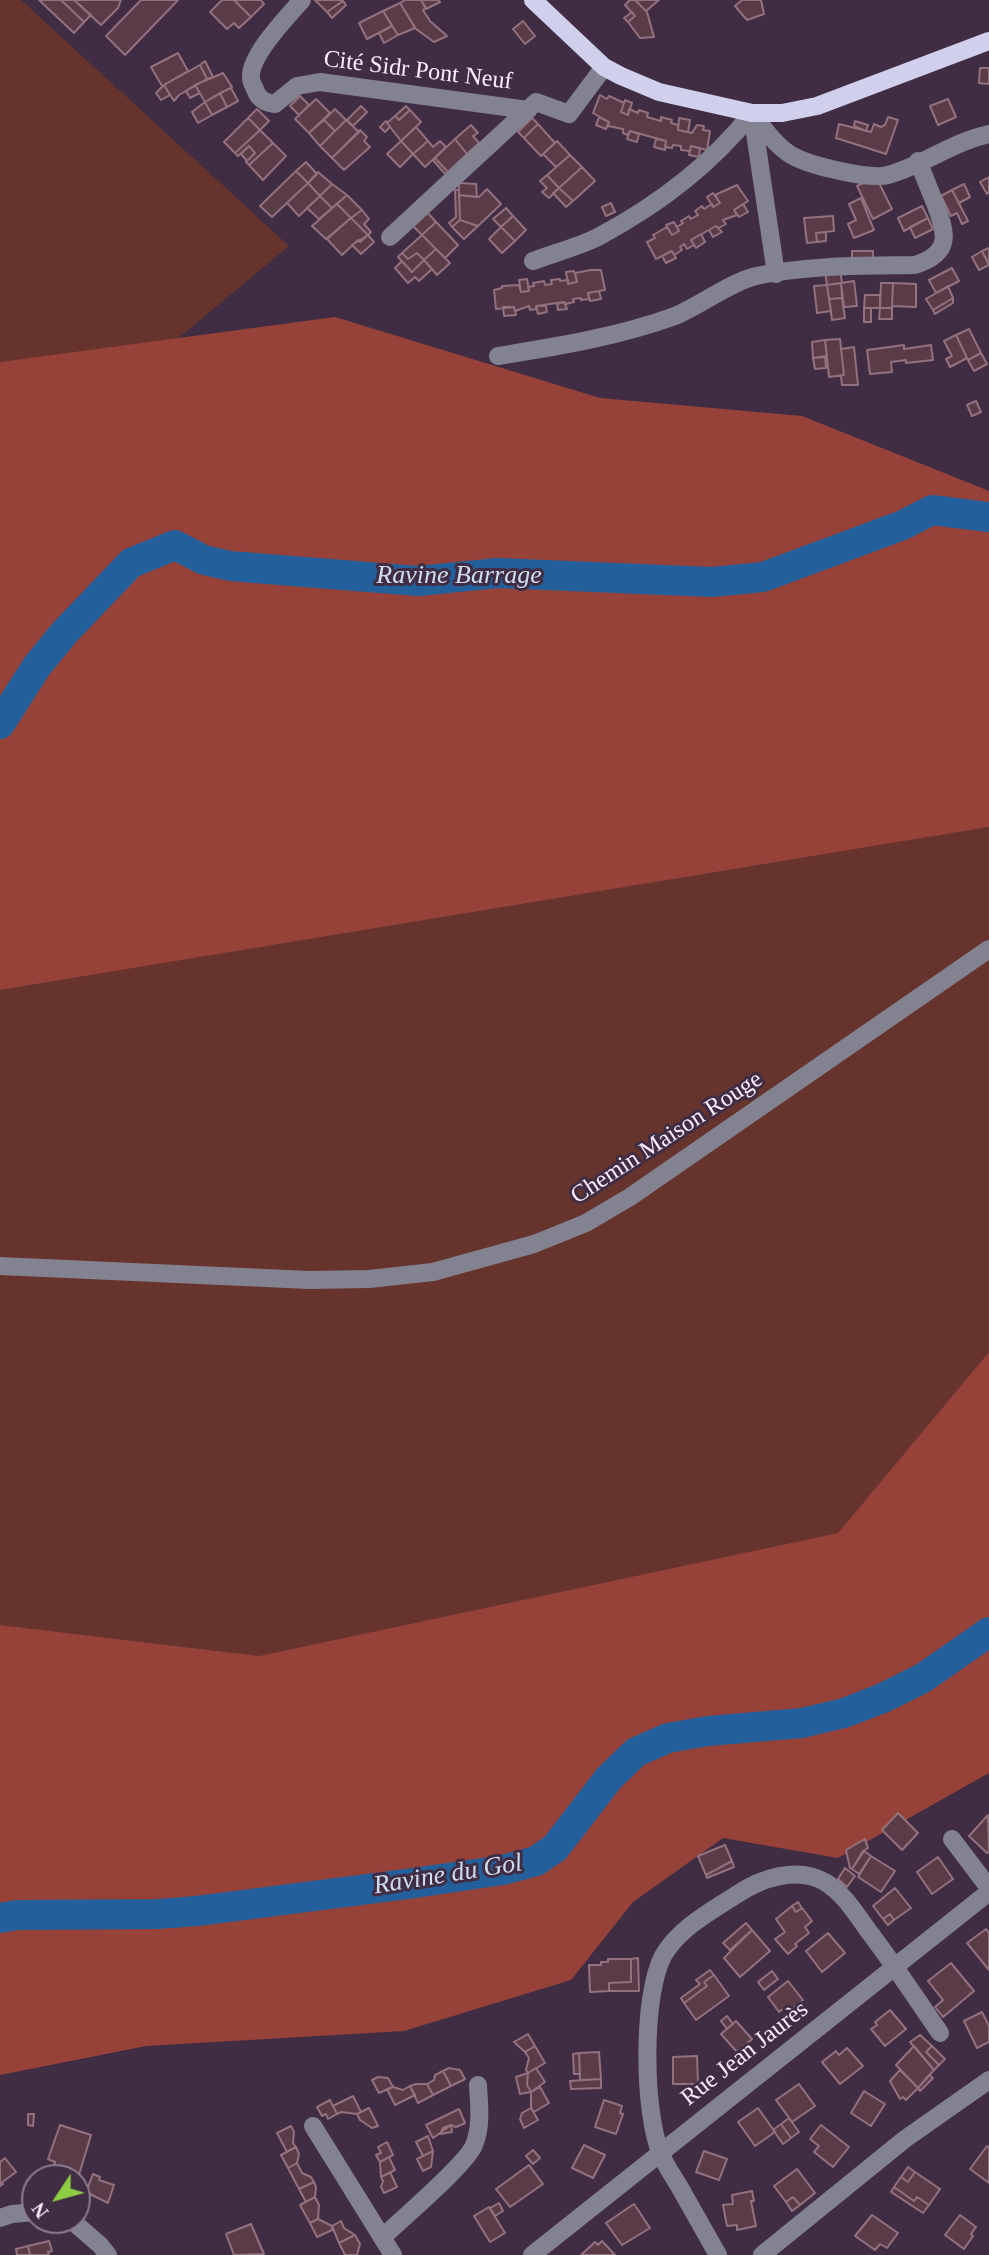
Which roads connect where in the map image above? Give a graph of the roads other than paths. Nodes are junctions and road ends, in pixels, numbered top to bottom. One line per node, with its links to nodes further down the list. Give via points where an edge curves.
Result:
1 (302, 0): 5 (street, Cité Sidr Pont Neuf, via 256,61 250,78 266,103 275,104 297,86 320,82)
2 (533, 0): 4 (main road)
3 (989, 41): 6 (main road, via 817,106)
4 (604, 67): 5 (street, Cité Sidr Pont Neuf, via 569,114 536,102); 6 (main road, via 659,92)
5 (528, 110): 9 (street, Cité Sidr Pont Neuf)
6 (752, 113): 8 (street, via 777,144 811,163 870,177 886,176); 10 (street, via 727,144 653,204 596,238); 11 (street)
7 (985, 140): 8 (street)
8 (918, 161): 11 (street, via 944,226 940,251 930,260 915,265 811,267)
9 (390, 237)
10 (533, 261)
11 (776, 274): 12 (street, via 754,276 637,329)
12 (498, 356)
13 (989, 949): 14 (street, Chemin Maison Rouge, via 630,1197 586,1223 534,1244 432,1272 369,1279)
14 (0, 1266)
15 (952, 1839): 16 (street)
16 (989, 1890): 17 (street, Rue Jean Jaurès)
17 (895, 1966): 18 (street); 22 (street, Rue Jean Jaurès); 22 (street, via 843,1897 811,1876 797,1873 771,1878 707,1913 677,1937 655,1979 648,2038 649,2100)
18 (940, 2033)
19 (989, 2080): 31 (street, via 905,2139)
20 (478, 2085): 26 (street, via 480,2125 473,2148)
21 (313, 2126): 26 (street)
22 (660, 2153): 29 (street, Rue Jean Jaurès); 30 (street)
23 (21, 2213): 24 (street)
24 (0, 2218)
25 (87, 2234): 27 (street)
26 (382, 2238): 28 (street)
27 (107, 2255)
28 (393, 2255)
29 (532, 2255)
30 (718, 2255)
31 (762, 2255)

